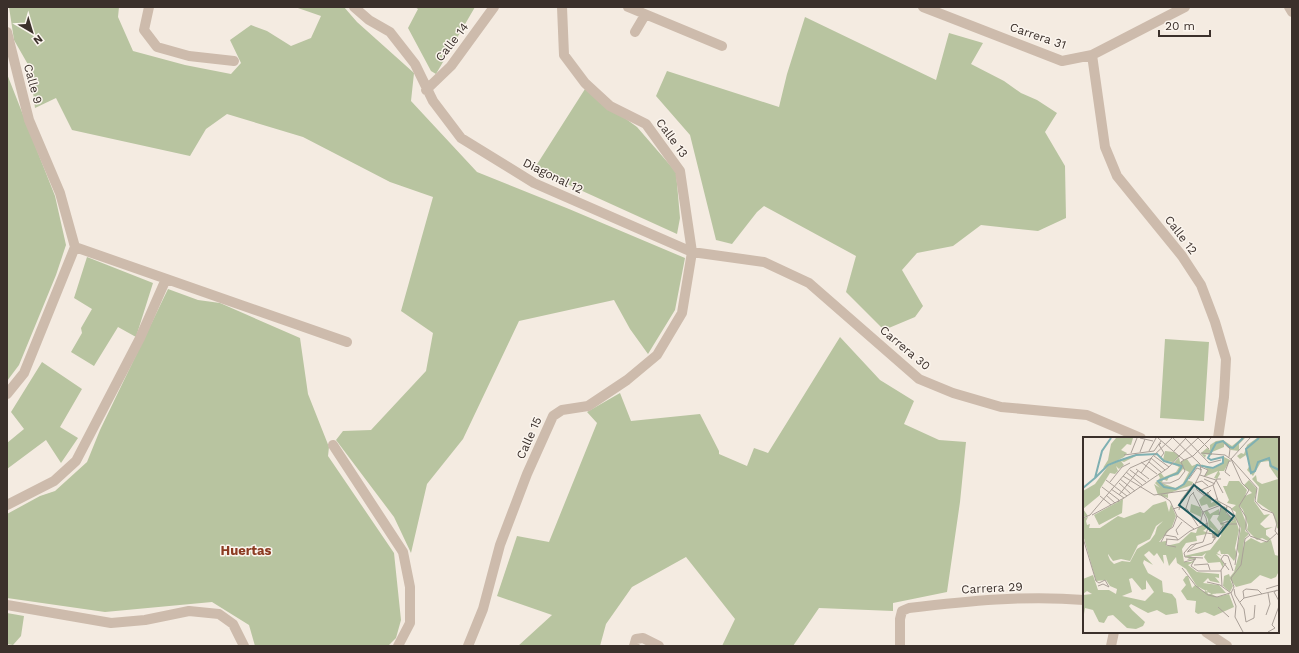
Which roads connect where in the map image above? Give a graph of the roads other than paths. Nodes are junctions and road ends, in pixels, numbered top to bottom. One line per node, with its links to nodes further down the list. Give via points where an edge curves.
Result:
1 (150, 7): 15 (street, via 144,30 157,47 189,56)
2 (354, 7): 16 (street, Diagonal 12, via 369,20 390,32 415,64)
3 (494, 7): 16 (street, Calle 14, via 451,66)
4 (562, 7): 18 (street, Calle 13, via 564,56 584,83 610,106 646,124 680,171)
5 (628, 7): 10 (street)
6 (923, 7): 14 (street, Carrera 31, via 1062,61)
7 (1185, 7): 14 (street, Carrera 31)
8 (1289, 7): 9 (street)
9 (1292, 12)
10 (645, 15): 12 (street); 13 (street)
11 (7, 32): 17 (street, Calle 9, via 29,120 60,193)
12 (635, 32)
13 (722, 46)
14 (1092, 55): 23 (street, Calle 12, via 1105,148 1117,176 1182,256 1201,285 1215,322 1226,359)
15 (234, 61)
16 (426, 90): 18 (street, Diagonal 12, via 461,138 500,164 534,183)
17 (75, 247): 19 (street); 21 (street, via 24,373)
18 (692, 252): 22 (street, Carrera 30, via 764,262 809,283 919,379 1001,407 1087,415); 33 (street, Calle 15, via 682,313 657,355 627,380 588,406 562,410 553,416 500,544 483,609)
19 (166, 279): 20 (street); 25 (street, via 140,338 76,461 54,481)
20 (347, 342)
21 (7, 394)
22 (1139, 437)
23 (1218, 437)
24 (333, 445): 32 (street, via 403,552 410,586 410,623)
25 (7, 505)
26 (1083, 600): 35 (street, Carrera 29, via 976,600 909,608 902,611 900,619)
27 (7, 605): 31 (street, via 111,623 145,620 189,611 219,614 234,624)
28 (1114, 633): 36 (street)
29 (1208, 633): 37 (street)
30 (635, 643): 34 (street, via 643,638)
31 (244, 646)
32 (398, 646)
33 (468, 646)
34 (659, 646)
35 (900, 646)
36 (1111, 646)
37 (1227, 646)

